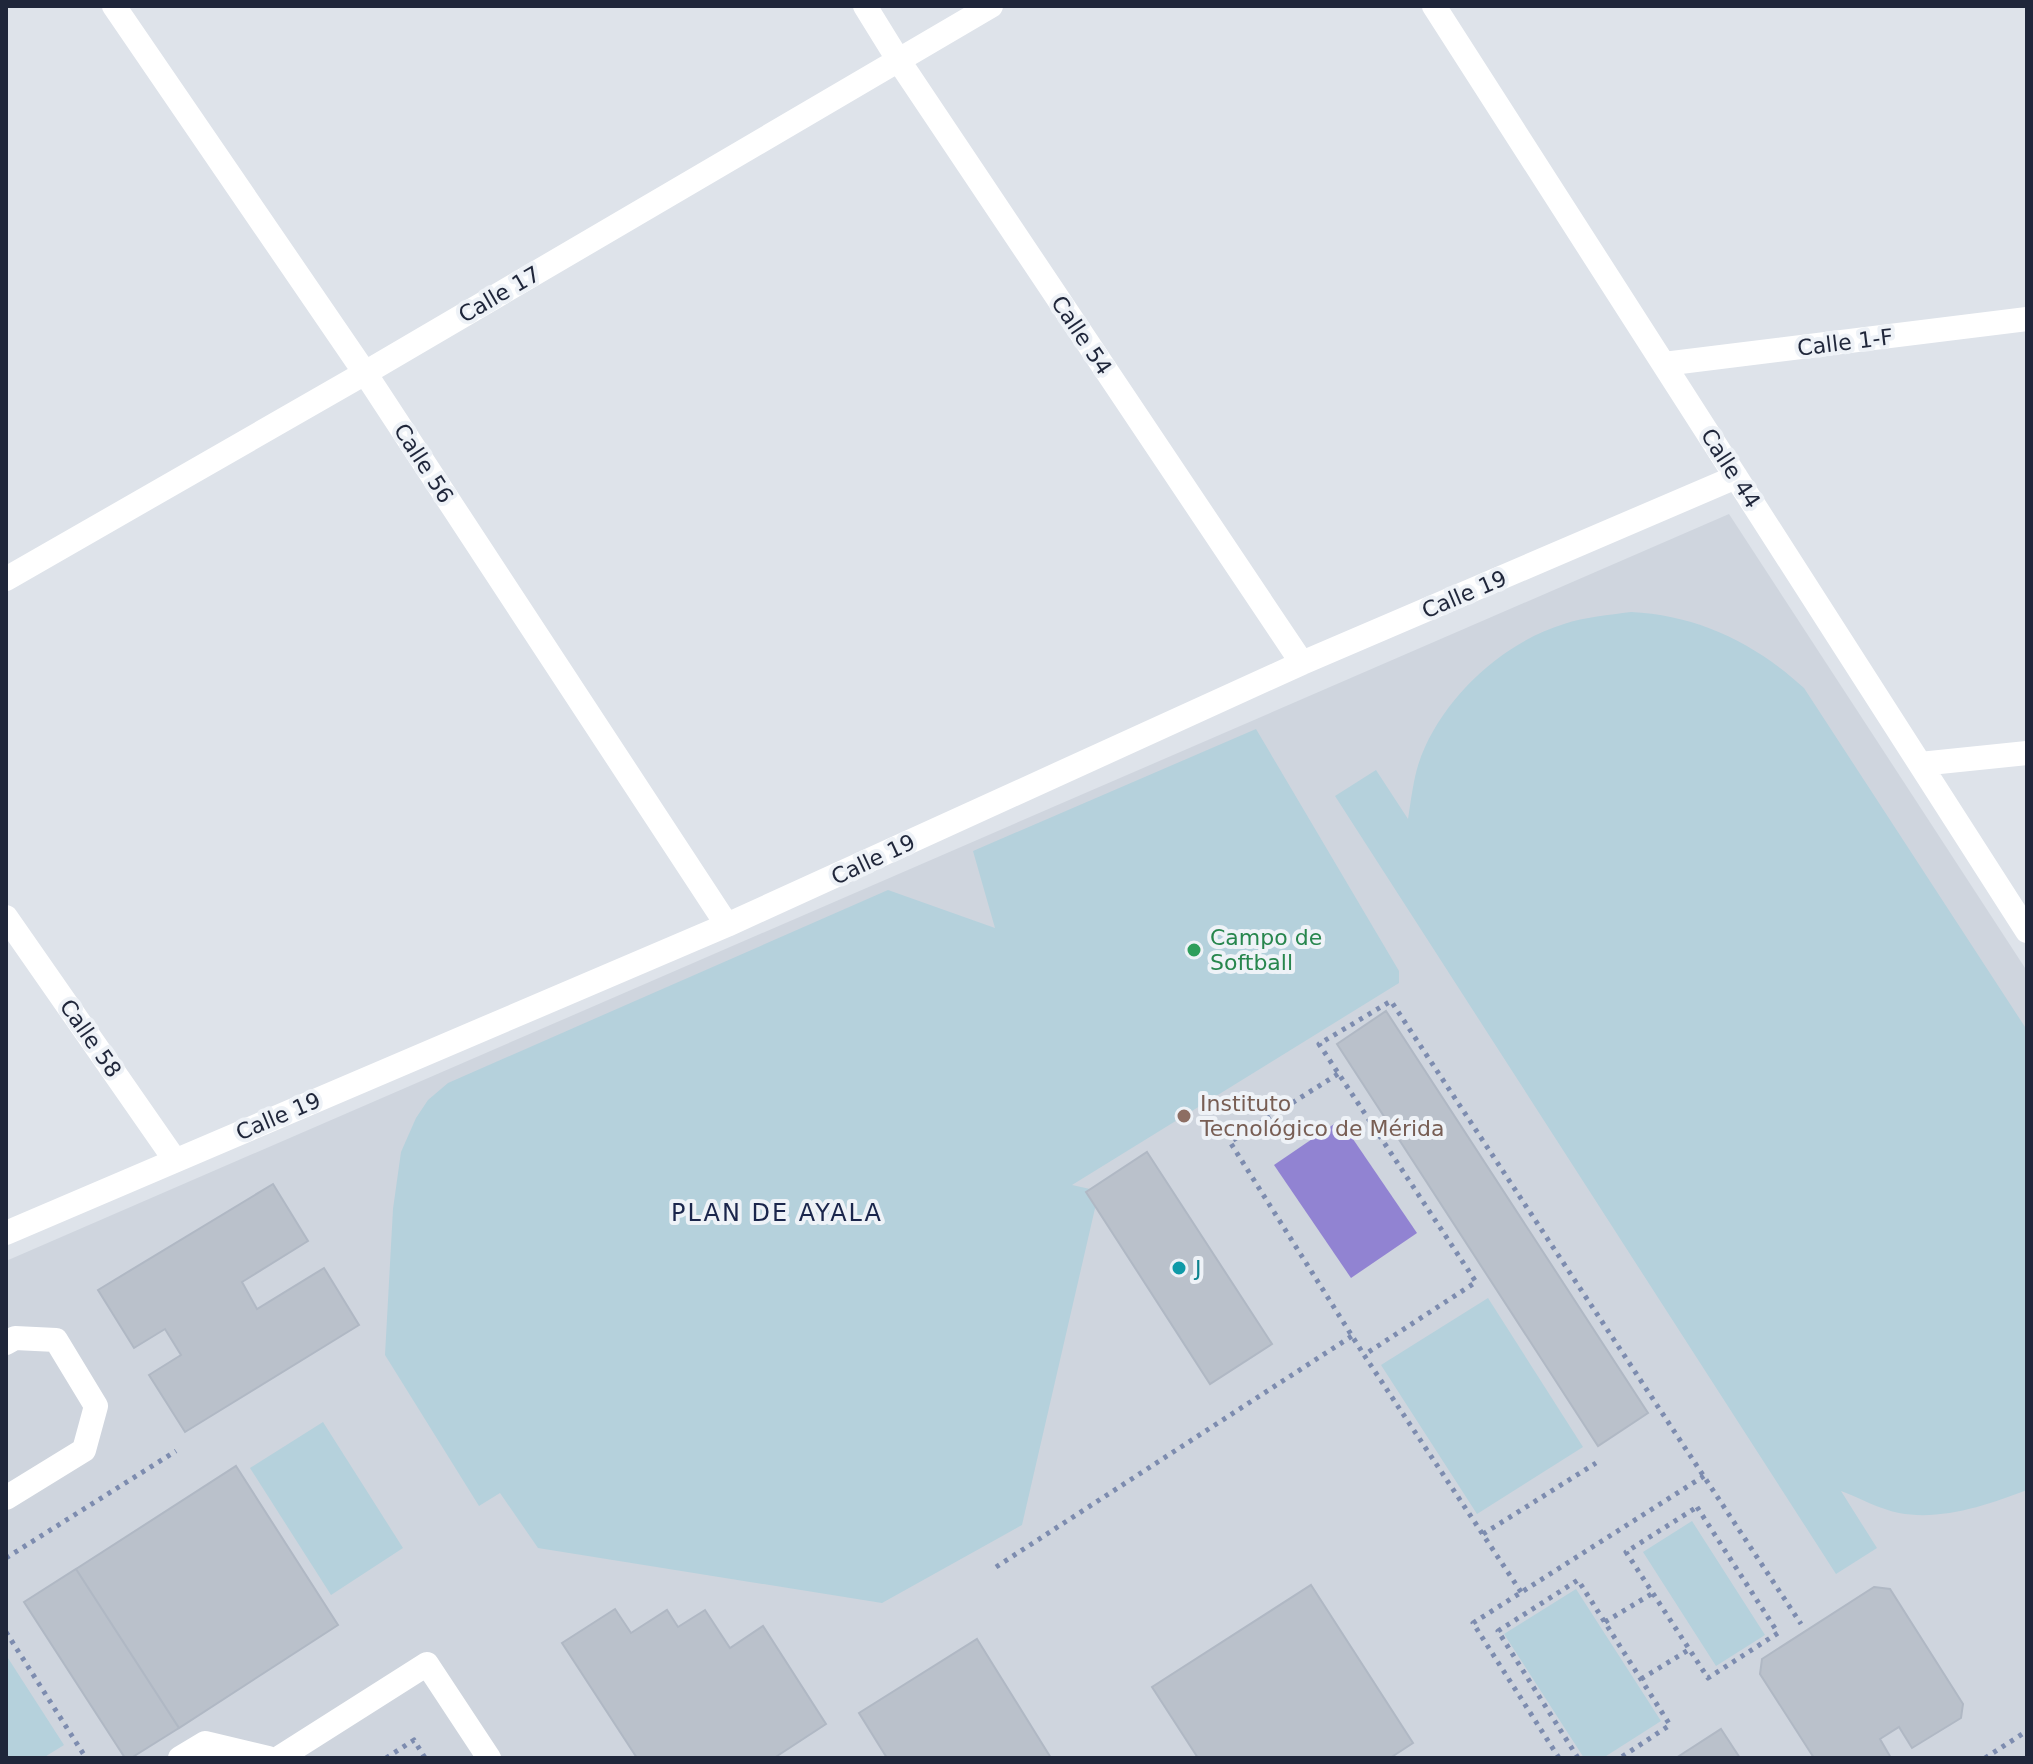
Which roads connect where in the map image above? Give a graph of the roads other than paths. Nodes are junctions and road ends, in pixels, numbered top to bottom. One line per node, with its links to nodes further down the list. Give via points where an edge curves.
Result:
1 (114, 6): 8 (street, Calle 56)
2 (865, 6): 5 (street, Calle 54)
3 (991, 6): 5 (street, Calle 17)
4 (1434, 6): 7 (street, Calle 44)
5 (899, 61): 8 (street, Calle 17); 11 (street, Calle 54)
6 (2027, 319): 7 (street, Calle 1-F)
7 (1664, 364): 9 (street, Calle 44)
8 (365, 373): 10 (street, Calle 17); 15 (street, Calle 56)
9 (1736, 477): 11 (street, Calle 19); 13 (street, Calle 44)
10 (6, 579)
11 (1302, 663): 15 (street, Calle 19)
12 (2027, 753): 13 (street)
13 (1920, 764): 16 (street, Calle 44)
14 (6, 917): 17 (street, Calle 58)
15 (727, 925): 17 (street, Calle 19)
16 (2027, 931)
17 (175, 1160): 18 (street, Calle 19)
18 (6, 1233)
19 (6, 1343): 20 (street, via 15,1338 56,1340 96,1406 84,1450)
20 (6, 1498)
21 (180, 1758): 22 (street, via 205,1743)
22 (268, 1758)
23 (279, 1758): 24 (street, via 427,1664)
24 (489, 1758)

